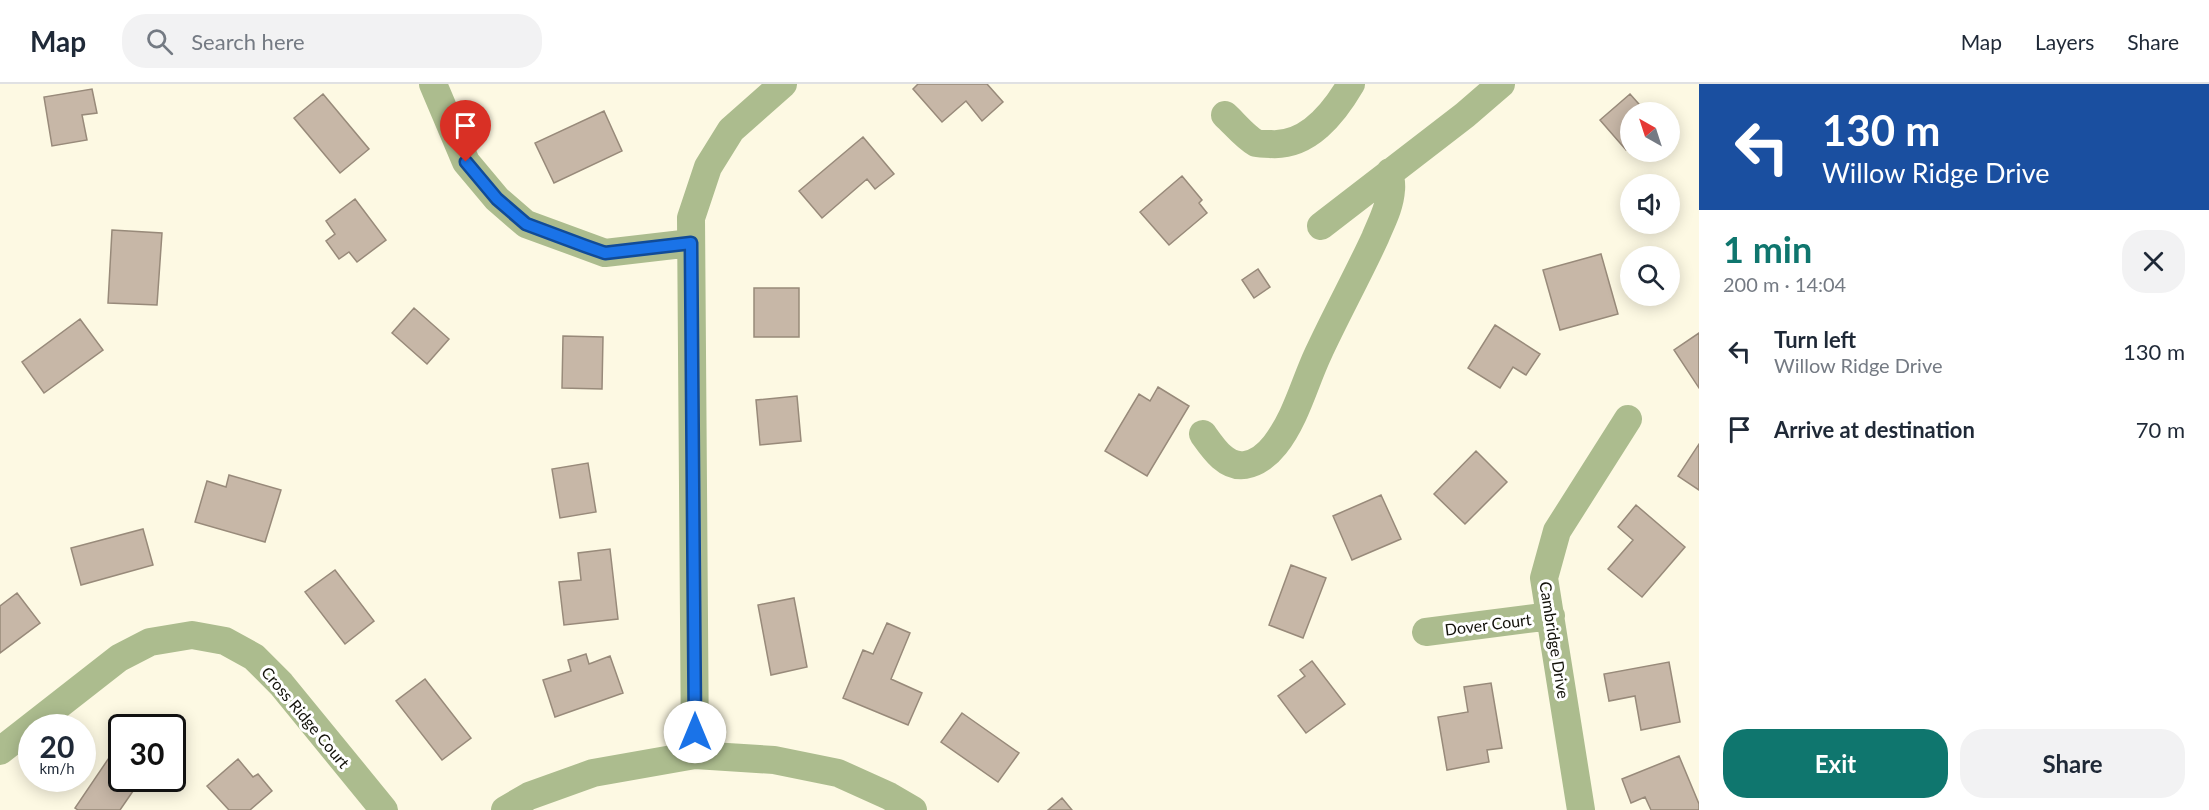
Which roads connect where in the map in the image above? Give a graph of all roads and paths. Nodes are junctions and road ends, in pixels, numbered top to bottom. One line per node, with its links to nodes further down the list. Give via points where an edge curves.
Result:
1 (433, 84): 8 (street, via 466,162 497,199 526,224 605,253)
2 (783, 84): 8 (street, via 731,130 708,167 691,218)
3 (1352, 84): 5 (street, via 1325,121 1302,138 1280,145 1257,143)
4 (1501, 84): 6 (street)
5 (1224, 115)
6 (1390, 172): 7 (street); 10 (street, via 1392,189 1381,224 1274,446 1261,459 1236,465 1225,460)
7 (1322, 226)
8 (691, 243): 14 (street)
9 (1628, 419): 11 (street, Cambridge Drive, via 1557,531 1544,578)
10 (1203, 434)
11 (1551, 616): 12 (street, Dover Court); 18 (street, Cambridge Drive)
12 (1426, 632)
13 (0, 751): 15 (street, Cross Ridge Court, via 119,658 150,642 192,635 225,641 254,657 281,684)
14 (695, 755): 16 (street, via 593,773 529,796); 17 (street, via 774,760 838,773)
15 (384, 810)
16 (505, 810)
17 (913, 810)
18 (1581, 810)

